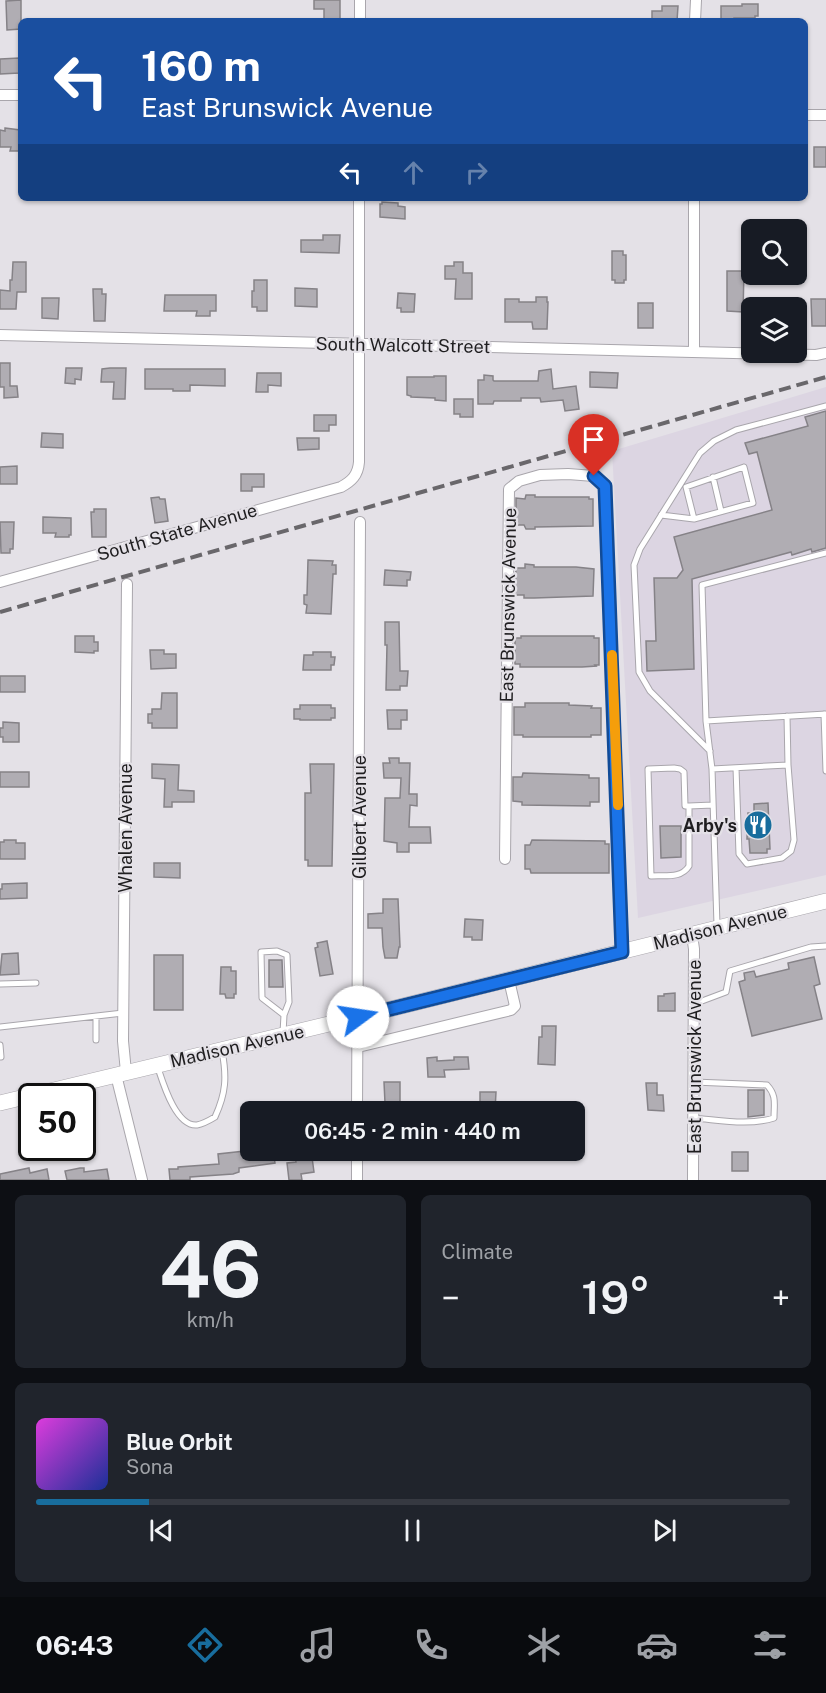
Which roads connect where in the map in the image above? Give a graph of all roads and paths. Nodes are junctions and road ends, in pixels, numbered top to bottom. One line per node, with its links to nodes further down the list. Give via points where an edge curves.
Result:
1 (360, 0): 3 (street)
2 (696, 0): 4 (street)
3 (360, 18)
4 (696, 18)
5 (0, 95): 6 (street)
6 (18, 95)
7 (808, 115): 8 (street)
8 (826, 115)
9 (359, 201): 12 (street)
10 (694, 201): 13 (street)
11 (0, 335): 12 (street, South Walcott Street)
12 (358, 344): 13 (street, South Walcott Street); 24 (street, South State Avenue, via 359,468 353,479 341,487)
13 (693, 352): 14 (street, South Walcott Street, via 816,356)
14 (826, 353)
15 (826, 406): 18 (lane, via 736,430 714,441 700,453)
16 (713, 477): 17 (lane); 19 (lane); 19 (lane, via 744,467 753,503)
17 (686, 487): 18 (lane); 21 (lane)
18 (679, 488): 20 (lane)
19 (721, 512): 21 (lane)
20 (661, 515): 21 (lane); 29 (lane, via 634,564 639,672 650,691)
21 (694, 519)
22 (360, 522): 49 (street, Gilbert Avenue)
23 (826, 553): 28 (lane, via 702,585)
24 (0, 582)
25 (127, 584): 46 (street, Whalen Avenue)
26 (825, 714): 27 (lane); 33 (lane)
27 (787, 716): 28 (lane); 30 (lane)
28 (706, 720): 29 (lane)
29 (710, 751): 31 (lane)
30 (788, 765): 32 (lane); 32 (lane, via 794,840 791,851 782,858 747,864 740,854)
31 (712, 768): 32 (lane); 34 (lane)
32 (736, 768)
33 (826, 771)
34 (713, 805): 35 (lane); 38 (lane)
35 (689, 806): 35 (lane, via 685,806 684,772 674,768 648,770 651,876 679,875 689,866)
36 (505, 859): 41 (street, East Brunswick Avenue, via 509,489 519,481 540,475 594,476 605,486)
37 (826, 901): 38 (main road, Madison Avenue)
38 (717, 928): 39 (main road, Madison Avenue)
39 (692, 935): 41 (main road, Madison Avenue); 45 (street, East Brunswick Avenue)
40 (826, 946): 45 (lane, via 730,971 726,992)
41 (622, 952): 42 (main road, Madison Avenue)
42 (509, 980): 49 (main road, Madison Avenue); 54 (street, via 515,1006 512,1010)
43 (36, 983): 44 (lane)
44 (0, 984)
45 (694, 1004): 59 (street, East Brunswick Avenue)
46 (123, 1013): 48 (lane); 58 (street, Whalen Avenue)
47 (284, 1015): 47 (lane, via 289,1002 287,955 261,952 262,998); 51 (lane)
48 (96, 1017): 50 (lane); 52 (lane)
49 (358, 1017): 51 (main road, Madison Avenue); 54 (street, Gilbert Avenue)
50 (0, 1027)
51 (283, 1035): 55 (main road, Madison Avenue)
52 (96, 1040)
53 (0, 1045): 56 (lane)
54 (358, 1047): 60 (street, Gilbert Avenue)
55 (221, 1049): 57 (main road, Madison Avenue); 57 (lane, via 226,1072 222,1102 215,1117 196,1125 187,1123 177,1112 166,1094)
56 (1, 1057)
57 (157, 1065): 58 (main road, Madison Avenue)
58 (121, 1073): 61 (main road, Madison Avenue); 64 (street, Whalen Avenue)
59 (694, 1082): 62 (street, East Brunswick Avenue); 62 (lane, via 767,1085 775,1098 774,1118 761,1122)
60 (357, 1101)
61 (0, 1102)
62 (693, 1118): 66 (street, East Brunswick Avenue)
63 (357, 1161): 65 (street)
64 (142, 1180)
65 (357, 1180)
66 (693, 1180)

